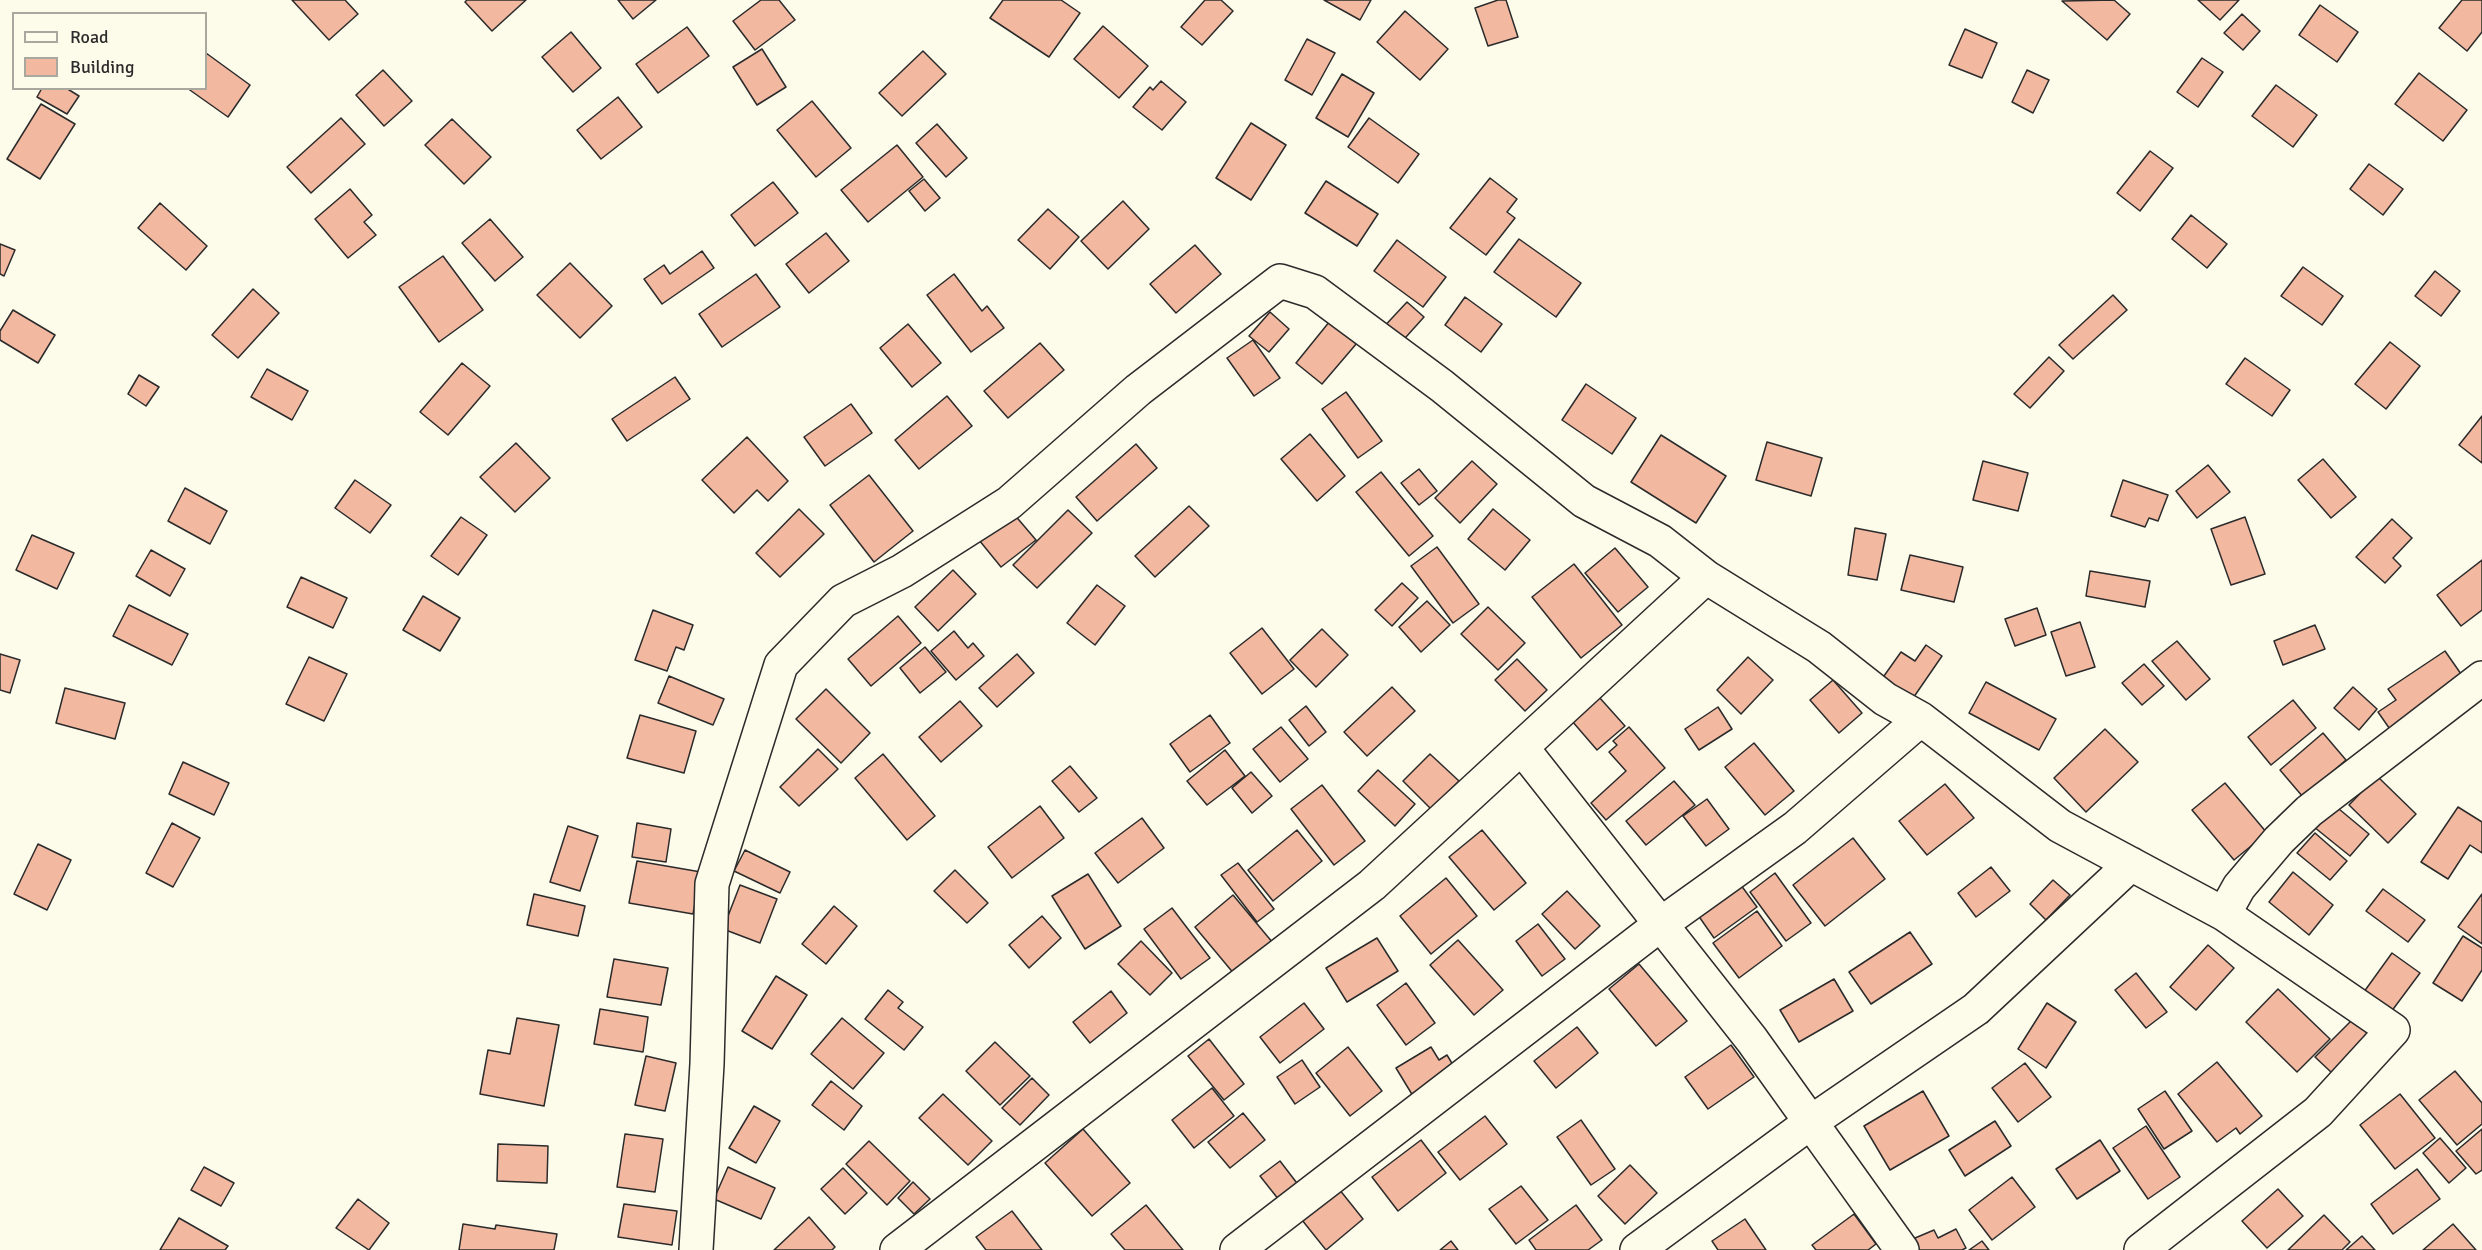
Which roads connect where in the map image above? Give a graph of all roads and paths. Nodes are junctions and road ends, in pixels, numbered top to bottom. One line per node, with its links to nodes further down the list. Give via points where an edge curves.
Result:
1 (1706, 577): 3 (street, via 1819,647 1885,699); 4 (street); 9 (street, via 1660,541 1584,501 1442,386 1315,292 1280,280 1138,390 1009,503 902,571 843,602 781,665 712,884)
2 (2482, 678): 6 (street, via 2309,810 2239,887)
3 (1921, 719): 5 (street, via 2060,826); 7 (street, via 1795,828)
4 (1522, 748): 7 (street); 10 (street, via 1372,885)
5 (2131, 864): 6 (street); 8 (street, via 1976,1008)
6 (2224, 914): 14 (street, via 2393,1030 2318,1112)
7 (1661, 924): 8 (street); 11 (street)
8 (1811, 1122): 12 (street); 13 (street)
9 (696, 1250)
10 (897, 1250)
11 (1237, 1250)
12 (1637, 1250)
13 (1902, 1250)
14 (2141, 1250)

